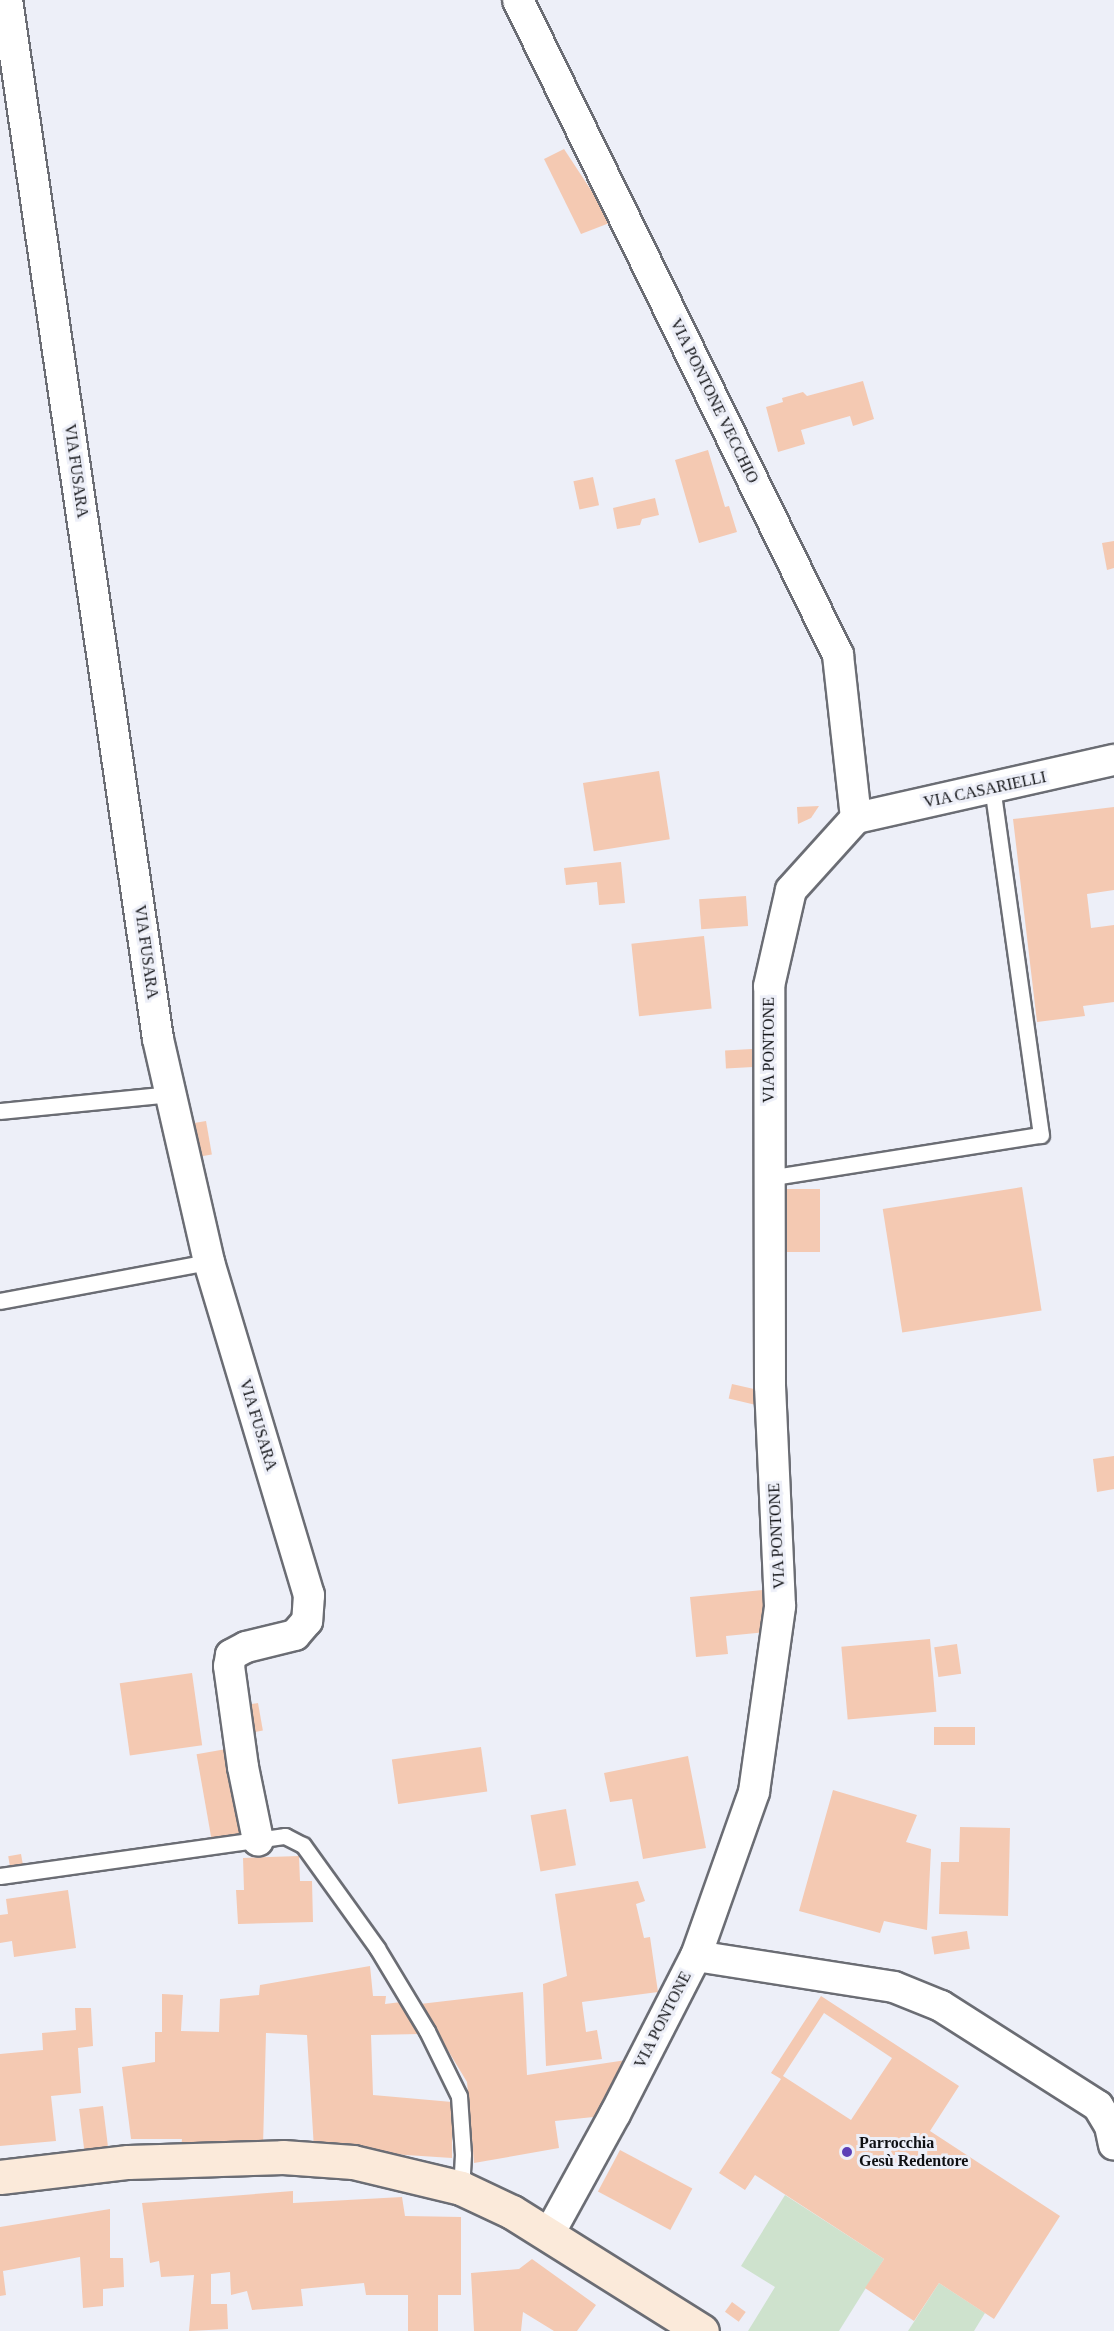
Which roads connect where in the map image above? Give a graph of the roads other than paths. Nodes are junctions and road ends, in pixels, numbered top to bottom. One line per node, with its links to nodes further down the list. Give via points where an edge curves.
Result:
1 (7, 0): 6 (street, VIA FUSARA, via 158,1039)
2 (518, 0): 5 (street, VIA PONTONE VECCHIO, via 838,655)
3 (1114, 760): 4 (street, VIA CASARIELLI)
4 (992, 788): 5 (street, VIA CASARIELLI); 8 (lane, via 1041,1135)
5 (856, 818): 8 (street, VIA PONTONE, via 791,890 769,986)
6 (171, 1094): 7 (lane); 9 (street, VIA FUSARA)
7 (0, 1111)
8 (768, 1178): 13 (street, VIA PONTONE, via 770,1386 780,1606 754,1792)
9 (209, 1262): 10 (lane); 11 (street, VIA FUSARA, via 309,1595 307,1621 295,1635 246,1647 231,1655 229,1666 242,1756)
10 (0, 1302)
11 (258, 1840): 12 (lane); 16 (lane, via 285,1836 303,1845 377,1948 427,2031 459,2096)
12 (0, 1876)
13 (696, 1956): 14 (street, via 894,1987 941,2006 1098,2106 1110,2126); 17 (street, VIA PONTONE)
14 (1114, 2145)
15 (0, 2177): 16 (street, via 128,2162 282,2157 353,2162)
16 (461, 2188): 17 (street)
17 (549, 2234): 18 (street)
18 (702, 2331)

